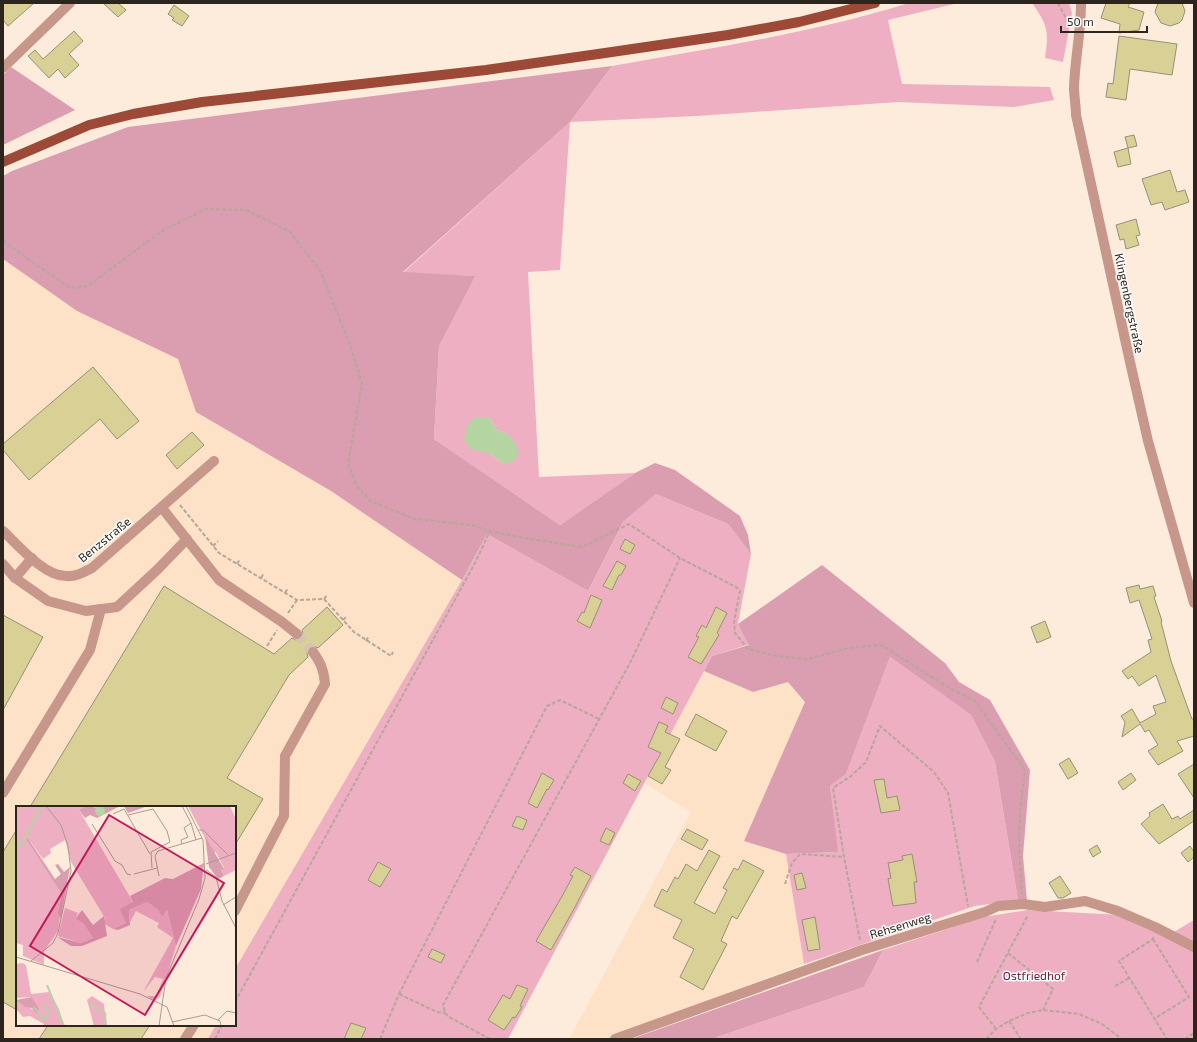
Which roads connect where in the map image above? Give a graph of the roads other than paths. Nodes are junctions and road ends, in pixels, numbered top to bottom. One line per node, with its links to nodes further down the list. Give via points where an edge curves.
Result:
1 (70, 3): 4 (street)
2 (875, 3): 5 (main road, via 799,22 728,35 486,70 202,102 132,114 88,125)
3 (1081, 3): 13 (street, Klingenbergstraße, via 1074,87 1076,115 1148,441)
4 (3, 68)
5 (3, 162)
6 (214, 461): 7 (street, Benzstraße)
7 (162, 508): 9 (street); 10 (street, Benzstraße, via 92,568 79,575 65,577 49,572)
8 (3, 532): 10 (street, Benzstraße)
9 (187, 539): 14 (street, via 117,607); 15 (street, via 219,580)
10 (32, 558): 12 (street)
11 (3, 564): 12 (street)
12 (15, 578): 14 (street, via 48,602 86,611)
13 (1194, 603)
14 (101, 609): 17 (street, via 90,650)
15 (297, 634)
16 (314, 652): 18 (street, via 324,672 325,684 285,756 284,816)
17 (3, 793)
18 (236, 909)
19 (1194, 947): 22 (street, Rehsenweg, via 1118,911 1085,901 1045,907 1023,904 998,906 986,912 862,950)
20 (193, 1026): 21 (street)
21 (185, 1039)
22 (615, 1039)

